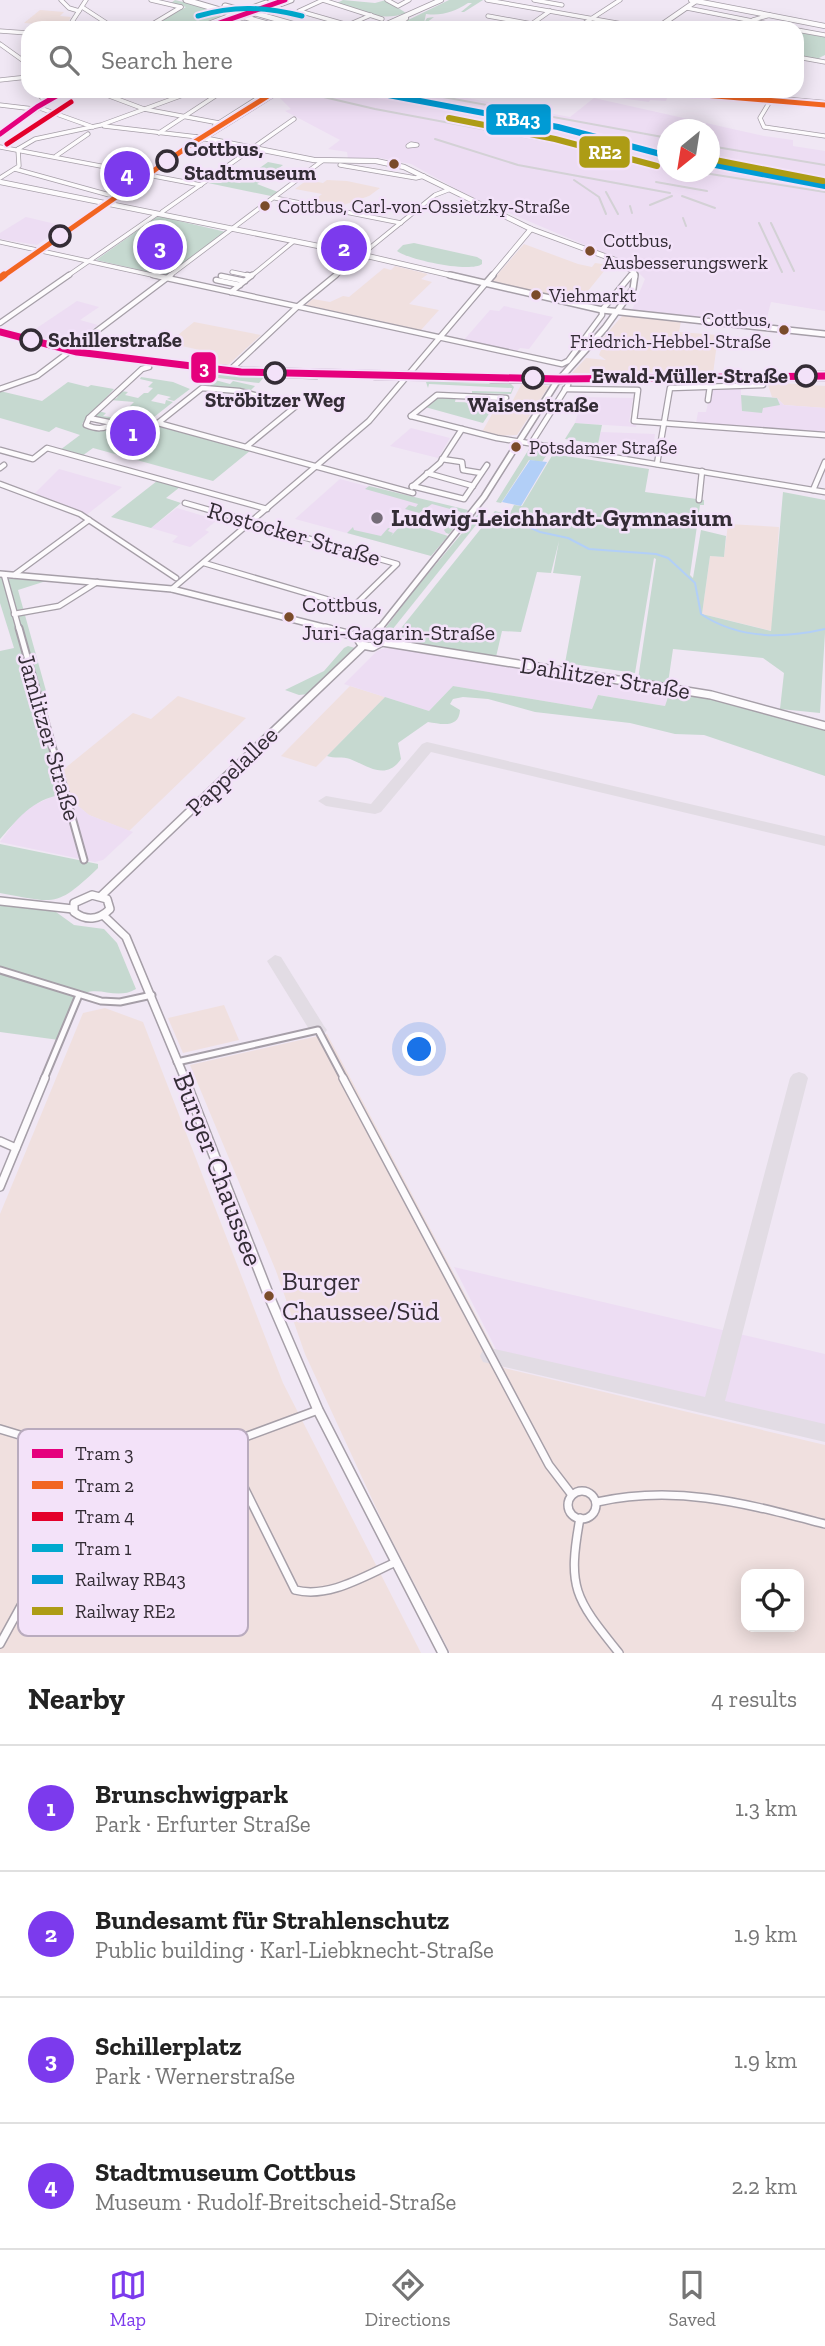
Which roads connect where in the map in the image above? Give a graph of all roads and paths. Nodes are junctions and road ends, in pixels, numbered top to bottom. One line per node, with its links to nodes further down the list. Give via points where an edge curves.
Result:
1 (61, 0): 21 (street, via 69,8)
2 (86, 0): 21 (street)
3 (151, 0): 34 (street, via 181,7)
4 (186, 0): 24 (main road)
5 (199, 0): 25 (main road)
6 (278, 0): 25 (main road)
7 (290, 0): 23 (main road)
8 (323, 0): 26 (street); 39 (street, via 299,11)
9 (387, 0): 10 (street, via 398,6)
10 (409, 0)
11 (443, 0): 41 (main road); 42 (main road)
12 (487, 0): 22 (street)
13 (534, 0): 17 (street)
14 (569, 0): 19 (street)
15 (620, 0): 30 (street)
16 (691, 0): 18 (main road)
17 (549, 1): 19 (street)
18 (696, 1): 20 (main road); 27 (main road)
19 (562, 5): 22 (street)
20 (687, 8): 31 (street); 47 (main road)
21 (80, 9): 32 (street); 33 (street)
22 (551, 11): 30 (street); 44 (street)
23 (254, 13): 25 (main road); 38 (main road)
24 (235, 14): 25 (main road); 35 (main road)
25 (244, 14): 36 (main road); 37 (main road)
26 (371, 15): 29 (street); 40 (street)
27 (770, 15): 31 (street); 49 (main road)
28 (488, 16): 43 (street)
29 (382, 19)
30 (592, 19): 45 (street); 46 (street)
31 (753, 20): 48 (street)
32 (72, 21)
33 (102, 21)
34 (158, 21)
35 (216, 21)
36 (227, 21)
37 (264, 21)
38 (282, 21)
39 (334, 21)
40 (357, 21)
41 (394, 21)
42 (402, 21)
43 (516, 21)
44 (536, 21)
45 (589, 21)
46 (604, 21)
47 (668, 21)
48 (757, 21)
49 (798, 21)
50 (825, 21): 52 (main road)
51 (804, 22): 52 (main road)
52 (822, 26)
53 (0, 31): 55 (street)
54 (804, 31): 56 (street)
55 (21, 32)
56 (825, 35)
57 (0, 44): 59 (street)
58 (804, 58): 60 (street)
59 (21, 59)
60 (825, 62)
61 (21, 78): 62 (street)
62 (0, 80)
63 (44, 98): 70 (street)
64 (115, 98): 74 (street)
65 (174, 98): 74 (street)
66 (212, 98): 75 (street)
67 (259, 98): 77 (main road)
68 (265, 98): 84 (main road)
69 (775, 98): 71 (main road); 83 (street, via 760,118 764,127)
70 (48, 99): 73 (main road)
71 (825, 102)
72 (0, 105): 73 (street)
73 (35, 108): 79 (street); 80 (main road)
74 (144, 109): 75 (street); 78 (street)
75 (184, 117): 77 (street); 81 (street)
76 (294, 119): 87 (street)
77 (219, 124): 84 (main road)
78 (101, 125): 79 (street); 81 (street)
79 (93, 127): 86 (street, via 45,135)
80 (0, 133)
81 (159, 133): 84 (street)
82 (88, 134): 88 (street)
83 (825, 136)
84 (201, 138): 87 (main road); 92 (main road)
85 (0, 146): 86 (street)
86 (18, 149): 88 (street); 91 (street)
87 (253, 149): 89 (main road); 95 (street)
88 (56, 156): 92 (street)
89 (323, 161): 93 (main road, via 389,163); 98 (street)
90 (340, 165): 93 (street)
91 (15, 169): 94 (street); 97 (street)
92 (149, 173): 95 (street); 97 (main road); 99 (main road)
93 (424, 176): 96 (main road)
94 (0, 182): 99 (main road)
95 (203, 184): 100 (street)
96 (448, 190): 101 (street); 103 (main road)
97 (113, 196): 99 (main road)
98 (275, 198): 101 (street); 102 (street)
99 (105, 204): 100 (main road); 106 (main road)
100 (159, 213): 102 (main road); 108 (street)
101 (401, 223): 107 (street)
102 (233, 229): 104 (main road); 114 (street)
103 (531, 229): 110 (main road, via 618,261); 117 (main road)
104 (294, 241): 107 (main road); 113 (street)
105 (0, 242): 106 (street)
106 (38, 250): 108 (street); 111 (main road)
107 (363, 255): 117 (main road); 121 (street)
108 (89, 261): 114 (street); 119 (street)
109 (232, 272): 113 (street)
110 (634, 272): 122 (main road, via 636,284); 123 (street)
111 (0, 276)
112 (221, 276): 116 (street)
113 (251, 276): 116 (street)
114 (168, 278): 120 (street); 131 (street)
115 (216, 280): 118 (street)
116 (245, 281): 118 (street)
117 (486, 283): 123 (main road); 128 (street)
118 (240, 285): 120 (street)
119 (49, 290): 124 (street)
120 (231, 292): 121 (street)
121 (297, 307): 128 (street); 133 (street)
122 (618, 311): 123 (main road); 127 (main road); 130 (main road)
123 (602, 312): 129 (street)
124 (9, 317): 125 (street)
125 (0, 323)
126 (0, 333): 131 (street)
127 (825, 334)
128 (440, 338): 129 (street, via 564,363); 134 (street)
129 (583, 340): 130 (street)
130 (594, 342): 136 (main road)
131 (70, 351): 132 (street); 139 (street, via 30,380)
132 (149, 364): 133 (street); 142 (street)
133 (229, 371): 134 (street)
134 (410, 376): 136 (street); 154 (street, via 369,421)
135 (825, 376): 136 (street)
136 (559, 380): 146 (main road)
137 (710, 386): 138 (street); 141 (street); 143 (street, via 670,388)
138 (763, 386)
139 (0, 389)
140 (506, 398): 144 (street, via 437,396 411,416)
141 (708, 400)
142 (89, 418): 142 (street, via 101,421 113,424 104,429 89,426)
143 (663, 423): 145 (street); 147 (street, via 634,421 640,392 636,390 567,387); 152 (street)
144 (462, 429): 146 (street); 150 (street)
145 (825, 435)
146 (520, 440): 147 (street); 175 (main road, via 478,512)
147 (532, 442): 152 (street)
148 (246, 447): 148 (street, via 296,406 239,391 202,388 158,423); 154 (street)
149 (0, 450): 165 (street, via 33,459 47,448)
150 (442, 459): 156 (street, via 462,462 463,470); 157 (street)
151 (825, 462): 161 (street)
152 (657, 464): 155 (street)
153 (486, 465): 156 (street)
154 (317, 466): 160 (street); 165 (street)
155 (702, 471): 161 (street); 163 (street)
156 (481, 473): 159 (street)
157 (426, 474): 159 (street); 160 (street)
158 (0, 484): 166 (street)
159 (473, 486): 160 (street, via 464,499)
160 (410, 490)
161 (813, 490): 162 (street)
162 (825, 492)
163 (699, 500)
164 (185, 503): 167 (street, Rostocker Straße)
165 (267, 509): 167 (street)
166 (89, 520): 170 (street); 171 (street)
167 (251, 522): 168 (street); 168 (street, Rostocker Straße, via 397,564 353,607)
168 (204, 563): 173 (street)
169 (2, 575): 170 (main road); 174 (street, Jamlitzer Straße)
170 (14, 575): 172 (main road)
171 (176, 578)
172 (98, 582): 173 (main road); 174 (street, via 69,604)
173 (172, 589): 176 (main road)
174 (14, 614): 180 (street, Jamlitzer Straße)
175 (375, 634): 176 (main road); 177 (main road)
176 (359, 637): 178 (main road)
177 (382, 642): 178 (main road); 179 (main road, Dahlitzer Straße, via 711,695)
178 (363, 646): 181 (main road, Pappelallee)
179 (825, 726)
180 (84, 860)
181 (102, 896): 183 (main road, via 82,898); 184 (main road, via 111,906)
182 (0, 901): 183 (main road)
183 (73, 909): 184 (main road, via 82,918)
184 (104, 916): 187 (main road, Burger Chaussee, via 127,937)
185 (0, 970): 186 (street)
186 (79, 995): 187 (street, via 111,1002); 190 (street)
187 (152, 995): 188 (main road, Burger Chaussee)
188 (177, 1062): 192 (main road, Burger Chaussee); 197 (street, via 318,1030 549,1465)
189 (0, 1141): 190 (street)
190 (16, 1148): 191 (street)
191 (0, 1186)
192 (318, 1410): 195 (street); 201 (main road, Burger Chaussee)
193 (0, 1429): 194 (street)
194 (18, 1435)
195 (248, 1436)
196 (248, 1495): 201 (street, via 295,1590 303,1594 319,1593)
197 (572, 1495): 198 (street, via 585,1492); 199 (street, via 568,1509)
198 (597, 1502): 199 (street, via 595,1514); 200 (street, via 638,1493 686,1493)
199 (580, 1518): 205 (street, via 573,1558 575,1584 591,1616)
200 (825, 1524)
201 (396, 1562): 204 (main road, Burger Chaussee)
202 (18, 1611): 203 (street)
203 (0, 1644)
204 (443, 1653)
205 (619, 1653)

